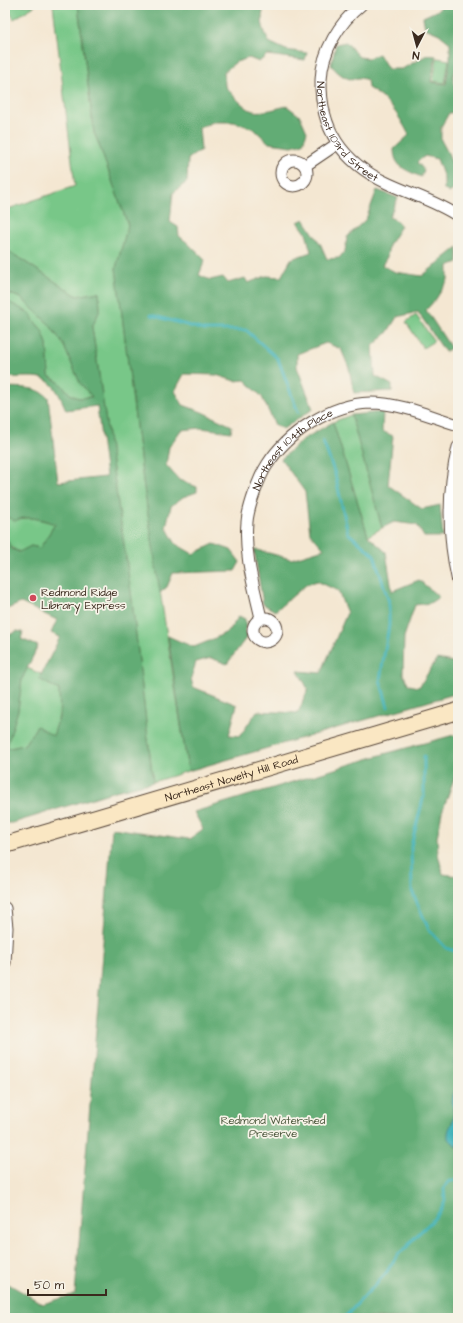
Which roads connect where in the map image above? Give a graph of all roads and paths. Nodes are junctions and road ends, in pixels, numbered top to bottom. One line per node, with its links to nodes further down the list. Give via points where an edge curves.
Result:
1 (361, 5): 2 (street, Northeast 103rd Street, via 338,28 324,61 321,76 321,96 330,132)
2 (337, 144): 3 (street); 4 (street, Northeast 103rd Street, via 370,173)
3 (306, 165)
4 (458, 216)
5 (458, 425): 9 (street, Northeast 104th Place, via 392,404 351,405 311,422 279,449 266,466 247,521 248,561)
6 (458, 447): 7 (street, via 452,479 450,516)
7 (455, 549): 8 (street)
8 (458, 582)
9 (262, 618)
10 (458, 711): 11 (main road, Northeast Novelty Hill Road)
11 (5, 845)
12 (5, 908): 13 (street)
13 (5, 963)

